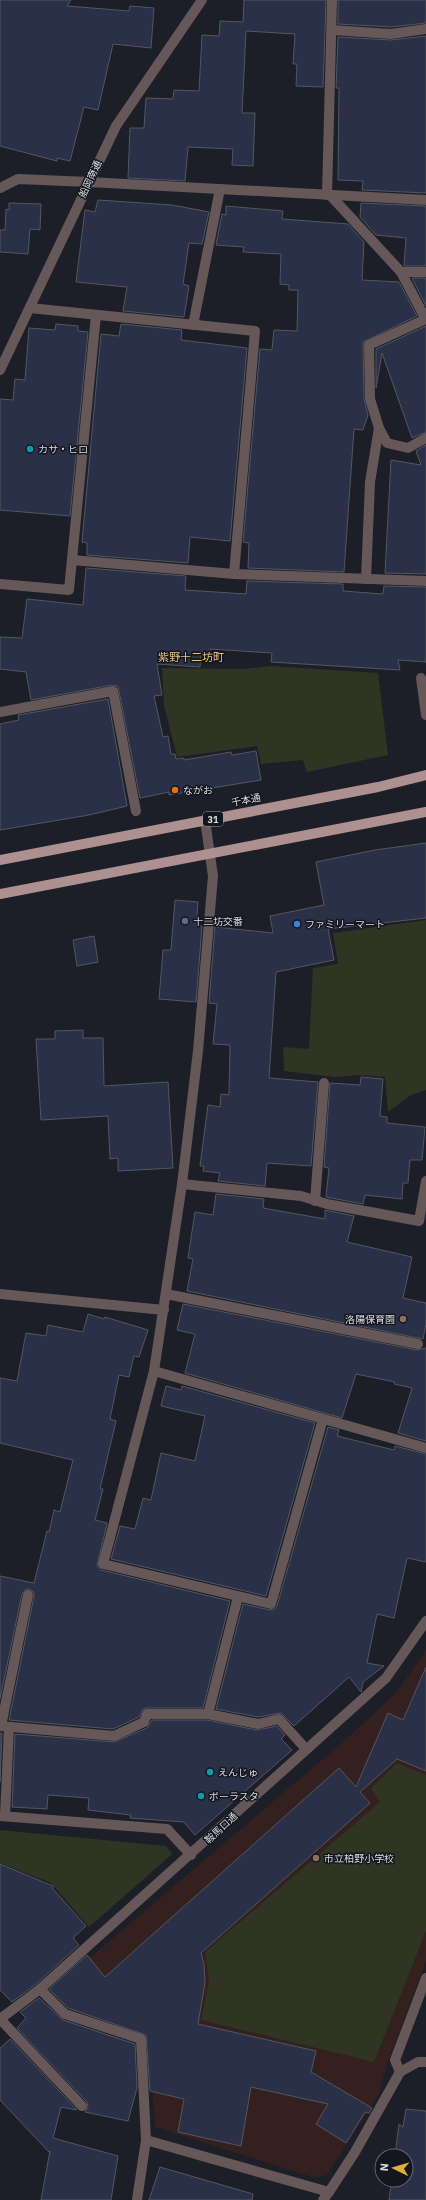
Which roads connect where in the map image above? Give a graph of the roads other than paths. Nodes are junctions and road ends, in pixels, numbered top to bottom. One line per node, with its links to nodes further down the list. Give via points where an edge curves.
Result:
1 (202, 0): 5 (street, 船岡南通, via 116,126)
2 (332, 0): 4 (street)
3 (426, 29): 4 (street, via 391,34)
4 (332, 30): 8 (street)
5 (89, 182): 6 (street, via 18,180); 7 (street); 12 (street, 船岡南通)
6 (0, 188)
7 (220, 189): 8 (street); 15 (street)
8 (329, 195): 9 (street); 10 (street)
9 (426, 200)
10 (400, 272): 11 (street); 14 (street)
11 (426, 272)
12 (30, 308): 13 (street); 16 (street, 船岡南通)
13 (96, 315): 15 (street); 19 (street)
14 (426, 318): 17 (street, via 368,345 370,399)
15 (193, 325): 20 (street, via 255,331)
16 (0, 370)
17 (379, 428): 18 (street, via 387,443 408,448); 21 (street, via 370,482)
18 (426, 438)
19 (72, 560): 20 (street); 23 (street, via 69,590)
20 (234, 574): 21 (street)
21 (366, 579): 22 (street)
22 (426, 581)
23 (0, 584)
24 (422, 678): 26 (street)
25 (0, 712): 28 (street, via 113,691)
26 (426, 715)
27 (426, 775): 30 (main road, 千本通 / 31, via 378,787)
28 (136, 811)
29 (426, 812): 31 (main road)
30 (205, 820): 31 (street); 32 (main road, 千本通 / 31)
31 (211, 854): 33 (main road); 36 (street, via 213,876 198,1051)
32 (0, 860)
33 (0, 894)
34 (324, 1083): 37 (street)
35 (426, 1181): 37 (street, via 419,1221)
36 (182, 1184): 37 (street, via 301,1196); 39 (street)
37 (315, 1201)
38 (0, 1294): 40 (street)
39 (166, 1294): 40 (street); 41 (street)
40 (164, 1310): 42 (street)
41 (418, 1344)
42 (154, 1371): 43 (street); 46 (street, via 103,1564)
43 (323, 1419): 44 (street); 46 (street, via 271,1604)
44 (426, 1448)
45 (28, 1595): 49 (street)
46 (238, 1597): 48 (street)
47 (426, 1621): 50 (street, 鞍馬口通, via 386,1678)
48 (208, 1714): 49 (street, via 146,1714 144,1722 114,1736); 50 (street, via 258,1724 279,1719)
49 (4, 1726): 51 (street)
50 (306, 1749): 52 (street, 鞍馬口通)
51 (3, 1816): 52 (street, via 167,1829)
52 (191, 1855): 54 (street, 鞍馬口通)
53 (426, 1978): 57 (street, via 395,2060)
54 (40, 1989): 55 (street, 鞍馬口通); 59 (street, via 65,2014 140,2039)
55 (0, 2019): 58 (street)
56 (426, 2062): 57 (street, via 418,2062)
57 (400, 2072): 60 (street, via 355,2152)
58 (82, 2106)
59 (146, 2140): 60 (street); 61 (street)
60 (326, 2196)
61 (137, 2200)

